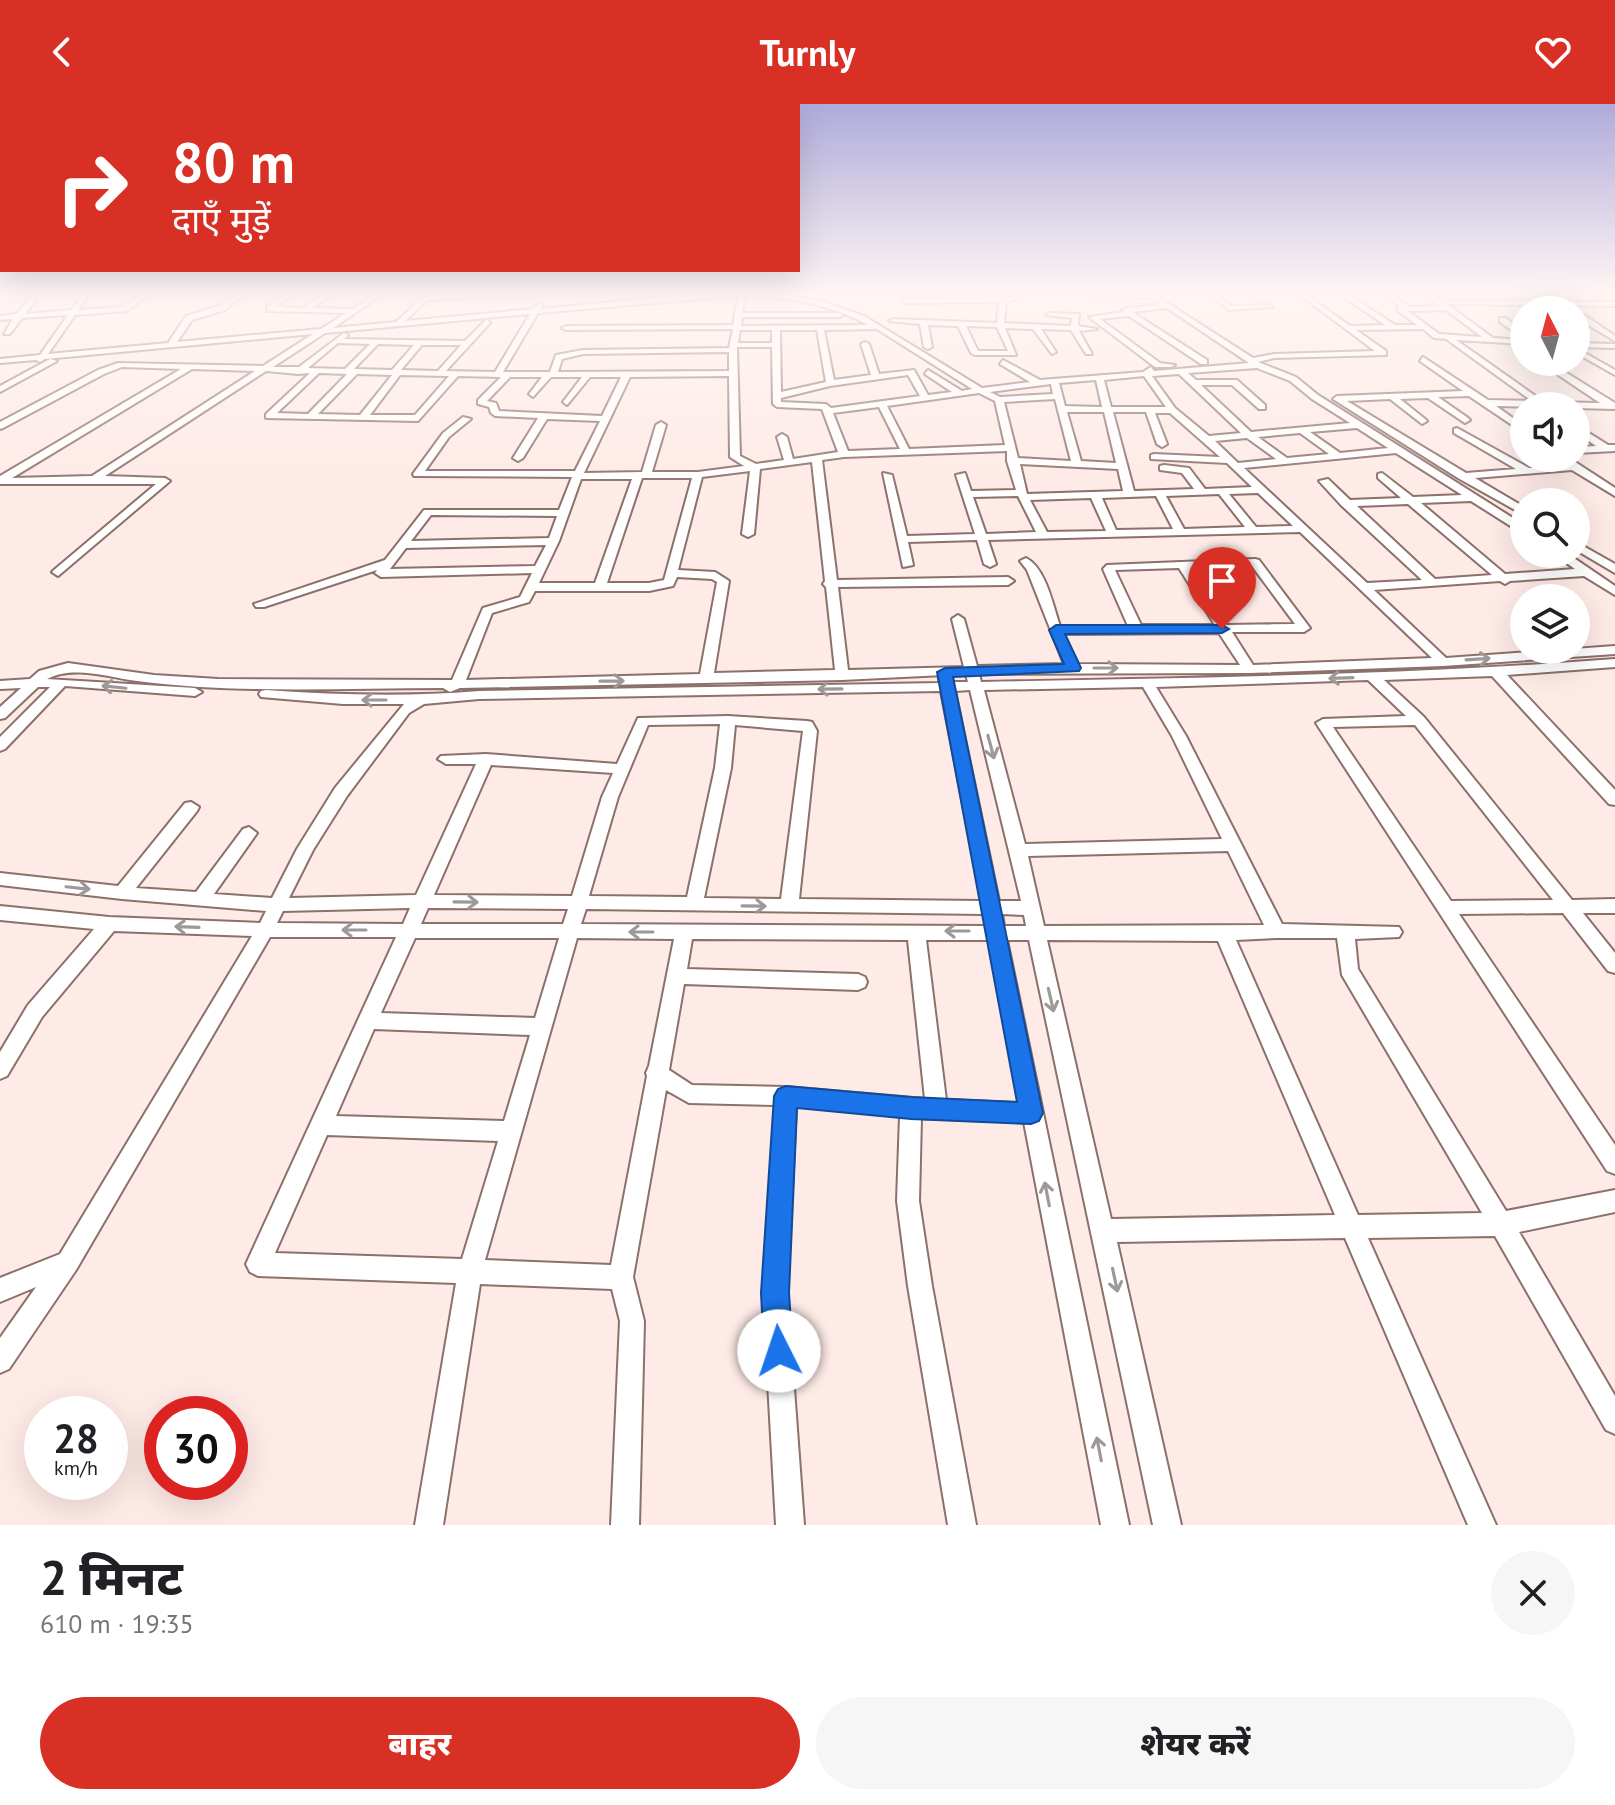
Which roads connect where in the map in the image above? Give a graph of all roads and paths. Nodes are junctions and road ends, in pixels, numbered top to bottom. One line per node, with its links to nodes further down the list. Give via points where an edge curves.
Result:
1 (38, 359): 27 (street)
2 (43, 359): 24 (street)
3 (71, 359): 24 (street)
4 (278, 359): 31 (street)
5 (314, 359): 33 (street)
6 (361, 359): 35 (street)
7 (407, 359): 36 (street)
8 (451, 359): 37 (street)
9 (511, 359): 43 (street)
10 (558, 359): 44 (street)
11 (695, 359): 45 (street)
12 (734, 359): 40 (street)
13 (776, 359): 62 (street)
14 (826, 359): 52 (street)
15 (870, 359): 49 (street)
16 (927, 359): 57 (street)
17 (1152, 359): 29 (street)
18 (1200, 359): 26 (street)
19 (1250, 359): 28 (street)
20 (1265, 359): 28 (street)
21 (1423, 359): 60 (street)
22 (1479, 359): 58 (street)
23 (1597, 359): 42 (street)
24 (53, 361): 56 (street)
25 (1003, 362): 53 (street)
26 (1204, 362): 28 (street); 29 (street)
27 (0, 363)
28 (1256, 363): 32 (street); 55 (street)
29 (1161, 366): 41 (street)
30 (189, 368): 31 (street); 91 (street, via 115,367); 127 (street)
31 (259, 371): 33 (street); 126 (street)
32 (1181, 371): 41 (street); 54 (street)
33 (298, 372): 34 (street)
34 (315, 372): 35 (street); 81 (street, via 269,416)
35 (350, 372): 36 (street); 81 (street)
36 (397, 372): 37 (street); 82 (street)
37 (441, 372): 39 (street)
38 (905, 372): 49 (street); 59 (street, via 914,363); 66 (street, via 911,372)
39 (456, 373): 43 (street); 82 (street, via 418,418)
40 (733, 373): 45 (street); 115 (street, via 735,457)
41 (1146, 373): 50 (street); 79 (street)
42 (1615, 373)
43 (503, 374): 44 (street); 83 (street, via 481,402 493,405 499,415)
44 (551, 374): 46 (street); 61 (street)
45 (694, 374): 47 (street)
46 (588, 375): 47 (street); 69 (street)
47 (626, 376): 85 (street)
48 (1565, 376): 75 (street)
49 (876, 377): 52 (street)
50 (1099, 377): 51 (street); 77 (street)
51 (1054, 381): 53 (street); 63 (street)
52 (830, 383): 62 (street)
53 (1038, 383): 57 (street)
54 (1193, 383): 74 (street, via 1234,382); 94 (street)
55 (1302, 385): 67 (street); 90 (street)
56 (0, 389)
57 (977, 390): 59 (street); 68 (street)
58 (1524, 392)
59 (960, 393): 66 (street)
60 (1471, 393): 64 (street); 70 (street)
61 (533, 394)
62 (777, 396): 80 (street, via 779,405 822,405)
63 (1059, 396): 68 (street); 76 (street)
64 (1431, 396): 65 (street); 86 (street)
65 (1393, 397): 67 (street); 88 (street)
66 (925, 398): 71 (street)
67 (1337, 399): 123 (street)
68 (999, 400): 99 (street)
69 (567, 402)
70 (1486, 403): 72 (street); 87 (street)
71 (882, 404): 80 (street); 102 (street)
72 (1510, 404)
73 (1590, 406): 75 (street)
74 (1262, 407)
75 (1613, 407)
76 (1063, 409): 77 (street); 113 (street)
77 (1108, 410): 78 (street); 114 (street)
78 (1150, 410): 79 (street); 98 (street)
79 (1172, 410): 97 (street)
80 (827, 411): 104 (street)
81 (310, 417): 82 (street)
82 (363, 417)
83 (543, 418): 85 (street); 106 (street)
84 (466, 419): 118 (street, via 446,435 418,474)
85 (606, 419): 118 (street)
86 (1465, 420)
87 (1510, 420)
88 (1422, 421)
89 (661, 425): 119 (street)
90 (1358, 425): 92 (street); 103 (street)
91 (0, 426)
92 (1301, 430): 94 (street); 105 (street)
93 (1457, 431): 110 (street)
94 (1247, 434): 97 (street); 109 (street)
95 (1590, 436): 100 (street)
96 (782, 437): 111 (street)
97 (1207, 439): 112 (street)
98 (1162, 444)
99 (1010, 448): 102 (street); 108 (street)
100 (1610, 448): 101 (street)
101 (1590, 449)
102 (905, 450): 104 (street)
103 (1396, 450): 105 (street); 125 (street)
104 (844, 454): 107 (street)
105 (1339, 456): 109 (street)
106 (518, 458)
107 (817, 459): 111 (street); 168 (street)
108 (1012, 461): 113 (street); 137 (street)
109 (1285, 461): 112 (street)
110 (1510, 461)
111 (789, 462): 115 (street)
112 (1231, 463): 129 (street); 133 (street, via 1156,463 1185,470)
113 (1077, 464): 114 (street)
114 (1124, 466): 131 (street)
115 (755, 467): 120 (street); 147 (street)
116 (1510, 471): 123 (street)
117 (1582, 472): 135 (street)
118 (580, 475): 119 (street); 142 (street)
119 (642, 475): 120 (street); 170 (street)
120 (698, 475): 164 (street)
121 (887, 475): 151 (street)
122 (961, 475): 136 (street)
123 (1465, 475): 125 (street); 141 (street)
124 (1382, 476): 139 (street)
125 (1441, 478): 138 (street)
126 (94, 479): 127 (street); 162 (street, via 165,481)
127 (0, 481)
128 (1324, 481): 140 (street)
129 (1261, 490): 134 (street); 144 (street)
130 (1091, 492): 131 (street); 137 (street); 149 (street)
131 (1129, 493): 132 (street)
132 (1159, 493): 133 (street); 146 (street)
133 (1203, 493): 134 (street)
134 (1223, 493): 145 (street)
135 (1615, 493)
136 (968, 494): 137 (street); 150 (street)
137 (1022, 495): 148 (street)
138 (1473, 498): 139 (street); 143 (street)
139 (1408, 500): 140 (street); 165 (street)
140 (1345, 503): 167 (street)
141 (1510, 503)
142 (564, 513): 152 (street); 153 (street, via 428,512)
143 (1510, 521)
144 (1305, 529): 145 (street); 171 (street)
145 (1253, 530): 146 (street)
146 (1181, 533): 149 (street)
147 (748, 534)
148 (1043, 535): 149 (street); 150 (street)
149 (1113, 535)
150 (981, 537): 151 (street); 156 (street)
151 (902, 539): 157 (street)
152 (553, 541): 153 (street); 160 (street)
153 (396, 554): 160 (street, via 381,573); 173 (street)
154 (1590, 554): 161 (street)
155 (1026, 561): 177 (street)
156 (990, 564)
157 (907, 565)
158 (1183, 565): 175 (street, via 1109,569); 176 (street); 176 (street, via 1255,562 1304,628)
159 (1581, 568): 163 (street)
160 (539, 569): 169 (street)
161 (1615, 569)
162 (58, 572)
163 (1587, 572): 165 (street); 172 (street)
164 (672, 573): 170 (street, via 665,585); 187 (street, via 723,581)
165 (1505, 580): 167 (street)
166 (1008, 581): 168 (street)
167 (1433, 583): 171 (street)
168 (829, 584): 184 (street)
169 (531, 587): 170 (street); 192 (street, via 525,599 487,611)
170 (600, 587)
171 (1366, 587): 179 (street)
172 (1615, 591)
173 (264, 599)
174 (958, 619): 186 (street)
175 (1136, 629): 176 (street); 177 (street)
176 (1222, 629): 182 (street)
177 (1056, 630): 181 (street)
178 (1615, 650): 179 (street, one-way to 178)
179 (1443, 662): 182 (street)
180 (1615, 663): 183 (street)
181 (1073, 668): 182 (street, one-way to 182); 186 (street)
182 (1249, 669)
183 (1496, 672): 185 (street); 202 (street)
184 (842, 676): 187 (street); 188 (street)
185 (1373, 677): 191 (street, one-way to 191); 197 (street)
186 (974, 678): 188 (street); 191 (street); 206 (street, one-way to 206)
187 (706, 679): 192 (street, one-way to 187)
188 (946, 679): 194 (street, one-way to 194); 219 (street)
189 (35, 682): 190 (street); 192 (street, via 68,667 218,683); 193 (street); 195 (street)
190 (62, 682): 194 (street, one-way to 190, via 138,690); 198 (street)
191 (1147, 683): 205 (street)
192 (457, 684): 194 (street)
193 (0, 685)
194 (421, 700): 212 (street, via 404,710 366,756 305,849)
195 (0, 715)
196 (728, 720): 201 (street, via 643,721); 213 (street); 214 (street, via 799,723 810,731)
197 (1419, 720): 215 (street); 218 (street, via 1323,723)
198 (0, 746)
199 (446, 759): 200 (street)
200 (486, 759): 201 (street); 210 (street)
201 (621, 769): 211 (street)
202 (1615, 800)
203 (191, 807): 208 (street)
204 (249, 833): 209 (street)
205 (1234, 845): 206 (street); 226 (street)
206 (1018, 850): 217 (street)
207 (0, 879): 208 (street, one-way to 208)
208 (122, 893): 209 (street)
209 (201, 899): 212 (street)
210 (423, 901): 211 (street, one-way to 211); 212 (street); 222 (street)
211 (578, 904): 213 (street); 228 (street)
212 (277, 905): 223 (street)
213 (694, 905): 214 (street, one-way to 214)
214 (789, 906): 219 (street)
215 (1569, 906): 216 (street); 218 (street); 233 (street)
216 (1615, 906)
217 (1031, 908): 219 (street); 230 (street)
218 (1444, 908): 246 (street)
219 (992, 909): 225 (street)
220 (3, 917): 221 (street)
221 (109, 924): 223 (street, one-way to 221); 238 (street, via 35,1011)
222 (411, 929): 223 (street, one-way to 223); 228 (street); 236 (street)
223 (265, 930): 251 (street)
224 (916, 931): 225 (street, one-way to 224); 229 (street); 242 (street)
225 (996, 931): 230 (street); 243 (street)
226 (1276, 931): 227 (street); 232 (street)
227 (1345, 931): 231 (street); 248 (street, via 1349,970)
228 (569, 932): 229 (street, one-way to 228); 237 (street)
229 (684, 932): 234 (street)
230 (1035, 932): 232 (street); 250 (street, one-way to 250)
231 (1393, 932)
232 (1224, 934): 249 (street)
233 (1615, 966)
234 (675, 976): 235 (street); 239 (street)
235 (858, 982)
236 (370, 1021): 237 (street); 244 (street)
237 (542, 1027): 245 (street)
238 (0, 1070)
239 (656, 1073): 240 (street, via 689,1094); 253 (street)
240 (786, 1096): 241 (street); 259 (street, via 775,1293)
241 (911, 1108): 242 (street); 260 (street, via 908,1201)
242 (937, 1109): 243 (street)
243 (1031, 1113): 261 (street, one-way to 243)
244 (321, 1125): 245 (street); 252 (street, via 258,1264)
245 (509, 1131): 252 (street)
246 (1615, 1164)
247 (1615, 1201): 248 (street)
248 (1501, 1224): 249 (street); 256 (street)
249 (1354, 1229): 250 (street); 263 (street)
250 (1104, 1231): 262 (street, one-way to 262)
251 (68, 1262): 254 (street); 255 (street)
252 (470, 1271): 253 (street); 257 (street)
253 (621, 1277): 258 (street, via 632,1321)
254 (0, 1290)
255 (0, 1360)
256 (1615, 1421)
257 (429, 1525)
258 (625, 1525)
259 (790, 1525)
260 (962, 1525)
261 (1115, 1525)
262 (1167, 1525)
263 (1482, 1525)

